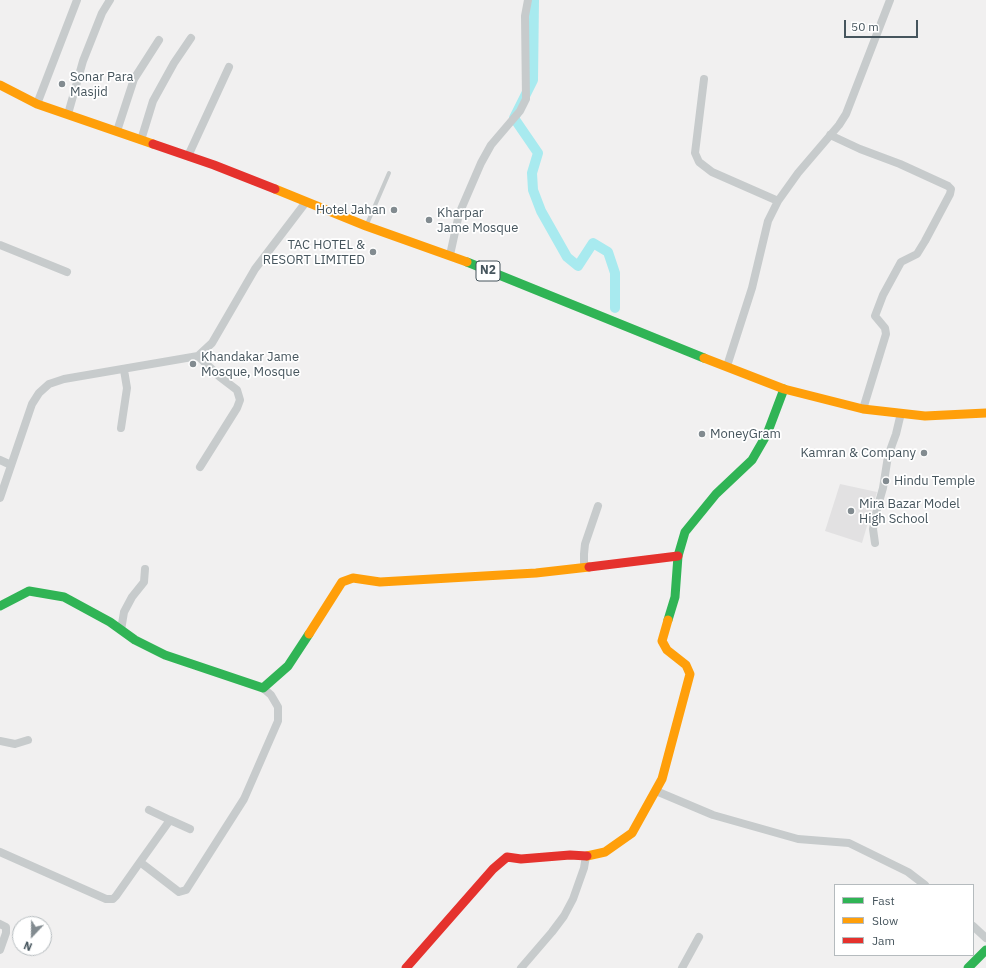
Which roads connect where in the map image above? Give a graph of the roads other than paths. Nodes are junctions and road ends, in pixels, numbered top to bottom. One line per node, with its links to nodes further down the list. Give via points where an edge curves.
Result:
1 (77, 0): 10 (street)
2 (110, 0): 11 (street, via 102,13 83,61)
3 (528, 0): 21 (street, via 525,16 526,100 520,111 491,145 481,163 459,214)
4 (890, 0): 13 (street, via 846,114)
5 (191, 38): 14 (street, via 153,101)
6 (159, 40): 12 (street, via 134,79)
7 (229, 67): 15 (street)
8 (704, 79): 17 (street, via 695,153 699,162 712,172)
9 (0, 85): 10 (main road, N2)
10 (37, 104): 11 (main road, N2)
11 (68, 114): 12 (main road, N2)
12 (117, 131): 14 (main road, N2)
13 (830, 135): 17 (street); 27 (street, via 900,164 951,189 917,254 901,262 875,316 885,328 886,334)
14 (141, 140): 15 (main road, N2)
15 (188, 156): 18 (main road, N2)
16 (389, 173): 19 (lane)
17 (778, 201): 24 (street, via 768,221 752,288)
18 (306, 202): 19 (main road, N2); 23 (street, via 254,269 212,343)
19 (366, 226): 21 (main road, N2)
20 (0, 244): 22 (street)
21 (450, 256): 24 (main road, N2)
22 (67, 272)
23 (198, 356): 25 (street); 33 (street, via 237,390 240,400)
24 (727, 366): 26 (main road, N2)
25 (124, 370): 30 (street, via 127,388); 32 (street, via 64,379 49,384 32,404)
26 (784, 389): 27 (main road, N2); 37 (main road, via 767,434 752,460 716,494 685,532)
27 (863, 409): 28 (main road, N2)
28 (901, 413): 29 (main road, N2, via 925,416); 36 (street, via 876,510 873,529)
29 (986, 413)
30 (121, 428)
31 (0, 460): 32 (street)
32 (11, 465): 34 (street)
33 (200, 467)
34 (0, 498)
35 (598, 506): 38 (street, via 585,544)
36 (875, 543)
37 (678, 556): 38 (main road); 45 (main road, via 675,597 662,641 667,650 686,665 690,674 662,779)
38 (584, 567): 42 (main road, via 536,573 380,582 353,578 342,582 288,666)
39 (145, 569): 41 (street, via 144,582 124,612)
40 (0, 606): 41 (main road, via 29,591 64,596)
41 (120, 630): 42 (main road, via 164,655)
42 (263, 688): 51 (street, via 278,707 278,721 244,799 186,890 179,892)
43 (28, 740): 44 (street, via 15,744)
44 (0, 741)
45 (656, 791): 50 (main road, via 632,833 605,852); 52 (street, via 713,814 798,839 849,843 908,872)
46 (149, 810): 47 (street)
47 (170, 820): 48 (street); 51 (street)
48 (190, 829)
49 (0, 852): 51 (street, via 106,899 113,899 116,896)
50 (586, 856): 59 (main road, via 521,859 507,857); 60 (street, via 573,899 564,916)
51 (140, 862)
52 (924, 884)
53 (0, 924): 57 (street, via 6,927 6,933)
54 (974, 927): 56 (street)
55 (699, 937): 61 (street)
56 (986, 938)
57 (0, 950)
58 (986, 950): 62 (main road)
59 (406, 968)
60 (521, 968)
61 (682, 968)
62 (968, 968)

